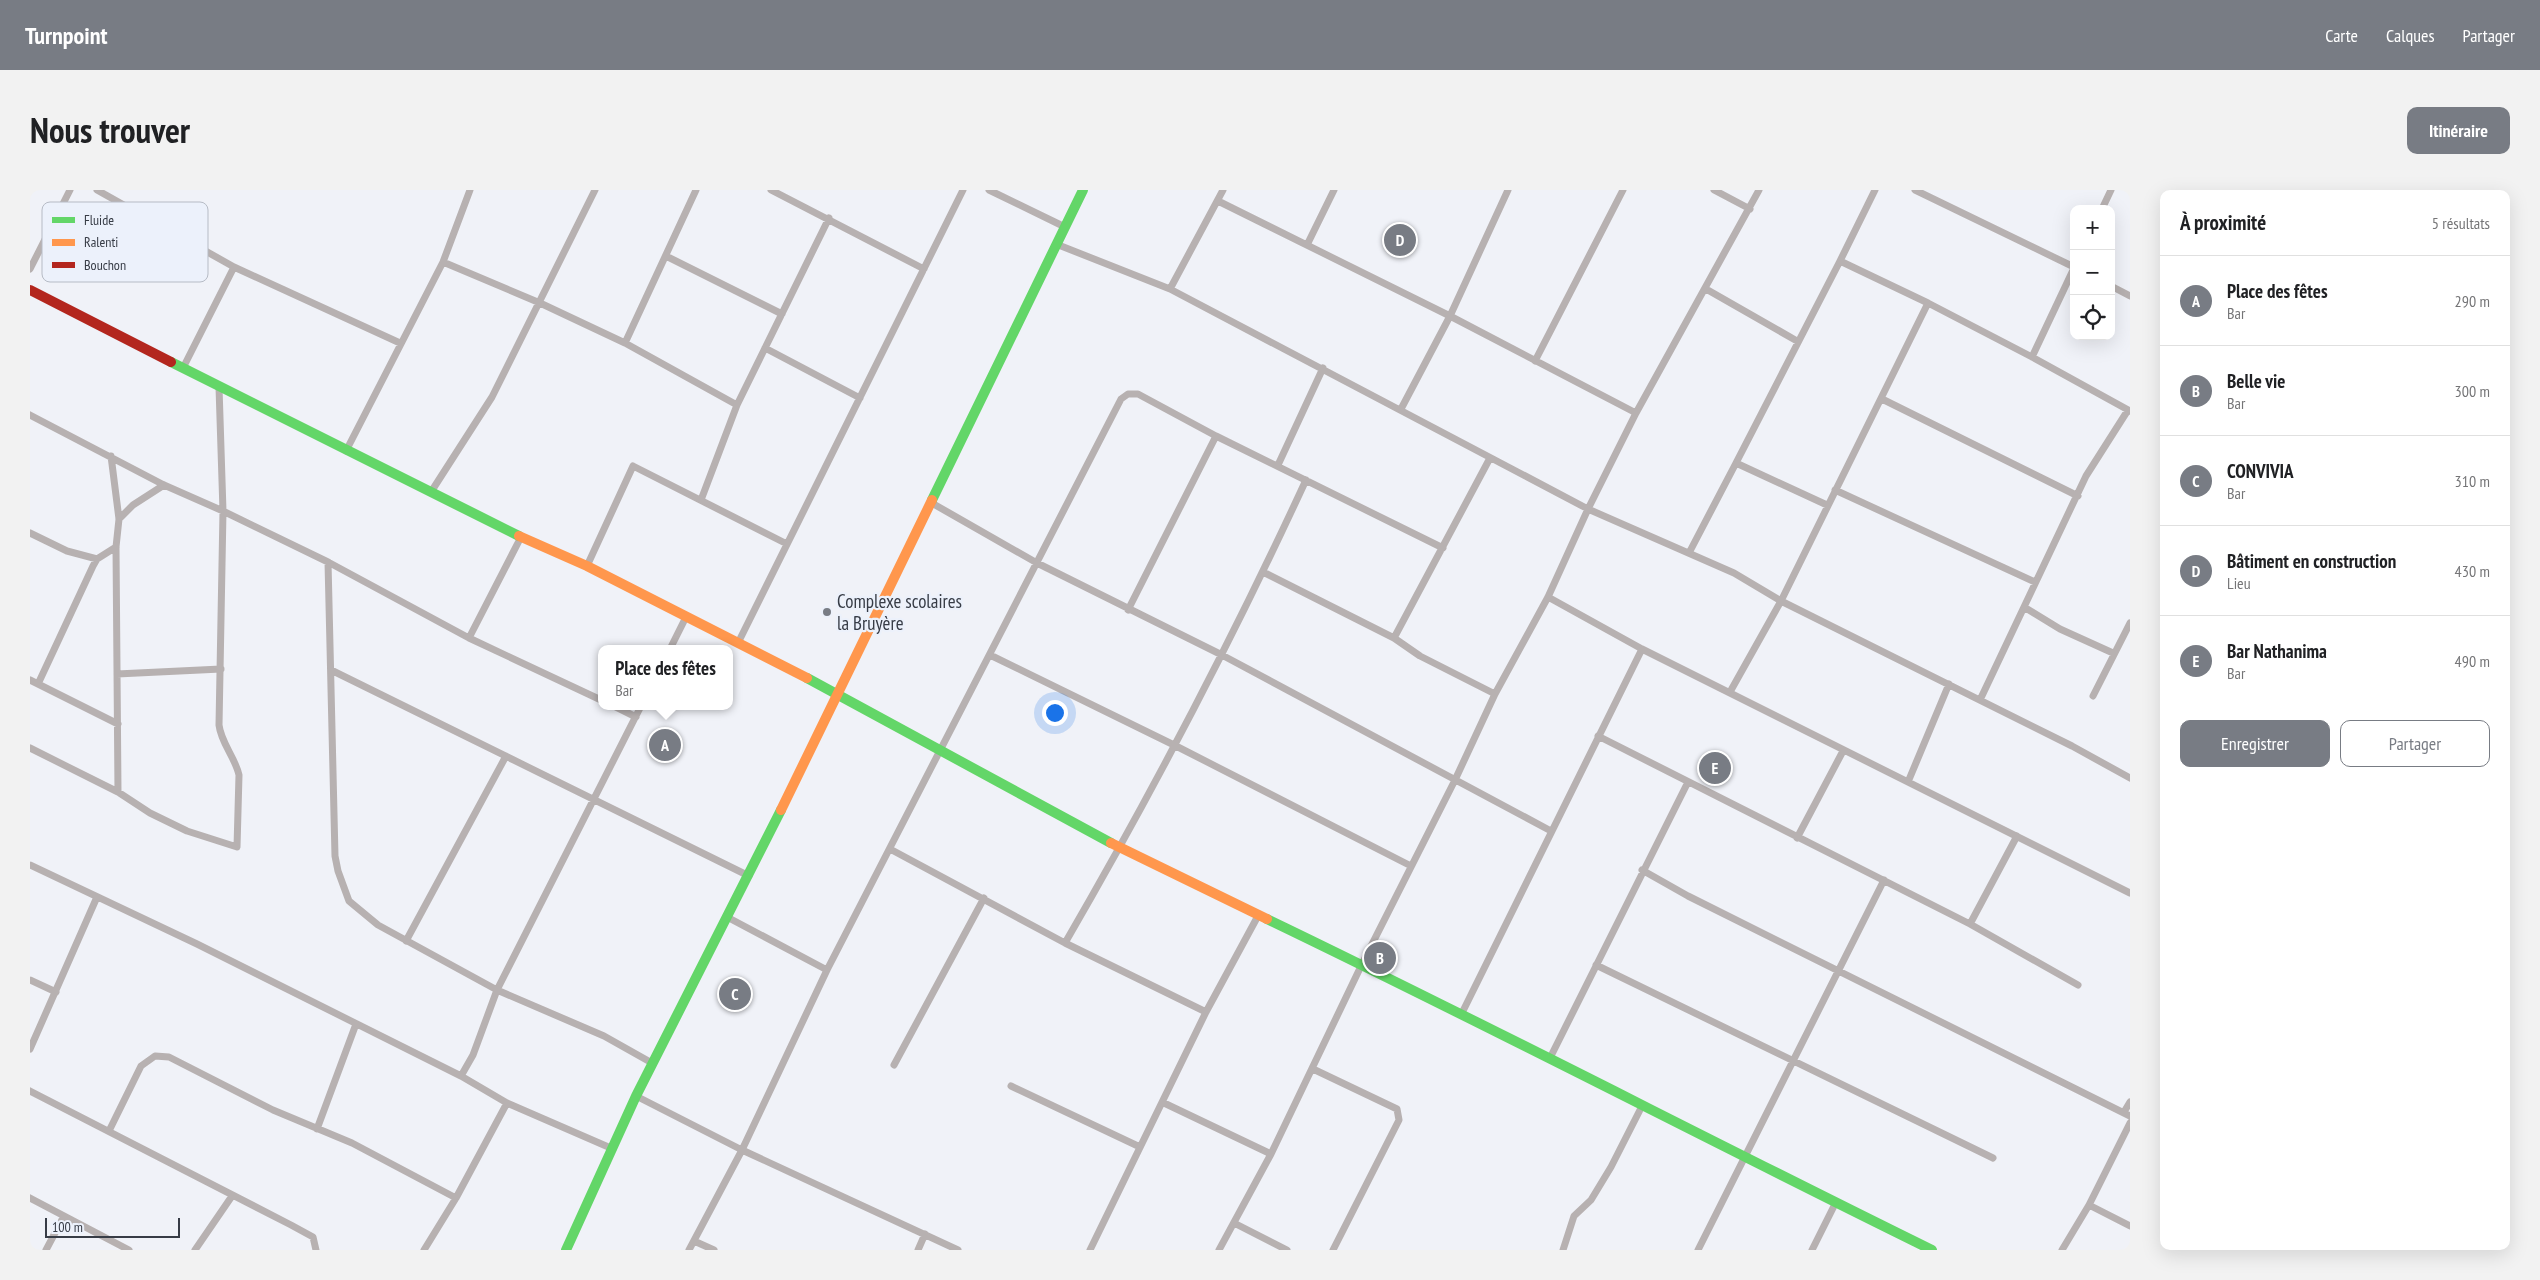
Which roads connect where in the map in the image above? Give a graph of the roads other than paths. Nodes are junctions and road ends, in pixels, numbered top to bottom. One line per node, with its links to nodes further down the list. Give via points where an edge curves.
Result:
1 (70, 190): 20 (street)
2 (97, 190): 21 (street)
3 (470, 190): 32 (street)
4 (595, 190): 43 (street)
5 (696, 190): 30 (street)
6 (771, 190): 24 (street)
7 (964, 190): 36 (street)
8 (988, 190): 25 (street)
9 (1084, 190): 25 (street)
10 (1223, 190): 19 (street)
11 (1334, 190): 28 (street)
12 (1508, 190): 46 (street)
13 (1623, 190): 52 (street)
14 (1714, 190): 23 (street)
15 (1759, 190): 23 (street)
16 (1875, 190): 31 (street)
17 (1915, 190): 33 (street)
18 (2111, 190): 22 (street)
19 (1218, 201): 28 (street); 39 (street)
20 (64, 202)
21 (118, 202)
22 (2104, 205)
23 (1750, 209): 40 (street)
24 (829, 218): 36 (street); 45 (street)
25 (1065, 227): 26 (street)
26 (1056, 244): 39 (street); 75 (street)
27 (42, 245): 35 (street)
28 (1307, 245): 46 (street)
29 (208, 252): 34 (street)
30 (666, 256): 45 (street); 49 (street)
31 (1840, 261): 44 (street); 47 (street)
32 (443, 262): 43 (street); 48 (street)
33 (2070, 266)
34 (234, 267): 48 (street); 53 (street)
35 (30, 269)
36 (924, 269): 56 (street)
37 (2070, 276): 51 (street)
38 (2115, 288): 42 (street)
39 (1170, 289): 54 (street)
40 (1706, 289): 47 (street); 61 (street)
41 (30, 290): 53 (street)
42 (2130, 296)
43 (540, 302): 49 (street); 72 (street, via 492,397)
44 (1928, 303): 51 (street); 57 (street)
45 (782, 314): 50 (street)
46 (1450, 316): 52 (street); 59 (street)
47 (1797, 341): 67 (street)
48 (400, 343): 64 (street)
49 (625, 343): 58 (street)
50 (765, 348): 56 (street); 58 (street)
51 (2032, 356): 60 (street)
52 (1535, 361): 61 (street)
53 (183, 368): 55 (street)
54 (1323, 368): 59 (street); 68 (street)
55 (219, 387): 64 (street); 78 (street)
56 (860, 398): 82 (street)
57 (1882, 399): 71 (street); 73 (street)
58 (737, 405): 74 (street)
59 (1401, 409): 66 (street)
60 (2129, 411): 73 (street, via 2086,476)
61 (1636, 413): 77 (street)
62 (30, 416): 65 (street)
63 (1216, 436): 68 (street); 88 (street, via 1138,394 1128,394 1121,399); 95 (street)
64 (346, 451): 72 (street)
65 (111, 456): 70 (street); 79 (street)
66 (1490, 458): 77 (street); 84 (street)
67 (1736, 463): 76 (street); 85 (street)
68 (1278, 465): 69 (street)
69 (1306, 480): 84 (street); 90 (street)
70 (164, 485): 78 (street); 79 (street, via 133,505)
71 (1835, 490): 76 (street); 91 (street)
72 (431, 492): 81 (street)
73 (2078, 496): 91 (street)
74 (701, 500): 82 (street); 89 (street, via 633,466)
75 (930, 502): 88 (street); 113 (street)
76 (1827, 505): 93 (street)
77 (1588, 509): 85 (street); 92 (street)
78 (223, 510): 87 (street); 106 (street)
79 (120, 519): 83 (street)
80 (30, 533): 86 (street, via 68,551)
81 (521, 537): 89 (street); 98 (street)
82 (787, 544): 100 (street)
83 (116, 547): 86 (street); 108 (street)
84 (1442, 548): 99 (street)
85 (1689, 553): 93 (street)
86 (97, 559): 110 (street)
87 (328, 562): 98 (street); 107 (street)
88 (1037, 563): 95 (street); 105 (street)
89 (587, 566): 96 (street)
90 (1263, 572): 99 (street); 104 (street)
91 (2035, 582): 94 (street)
92 (1548, 598): 102 (street); 114 (street)
93 (1782, 601): 111 (street); 112 (street)
94 (2024, 607): 103 (street, via 2060,629); 117 (street)
95 (1128, 610): 104 (street)
96 (686, 617): 100 (street); 101 (street)
97 (2130, 623): 103 (street)
98 (469, 638): 116 (street)
99 (1394, 638): 114 (street, via 1420,656)
100 (738, 643): 113 (street)
101 (672, 645)
102 (1642, 649): 112 (street); 122 (street)
103 (2113, 653): 115 (street)
104 (1220, 654): 123 (street); 129 (street)
105 (990, 655): 123 (street); 125 (street)
106 (221, 669): 108 (street); 132 (street, via 220,735 236,764 241,786 237,848 186,831)
107 (331, 670): 127 (street); 150 (street, via 333,811 338,871 350,901 378,925)
108 (116, 674): 121 (street)
109 (30, 680): 110 (street)
110 (38, 684): 121 (street)
111 (1949, 684): 117 (street); 131 (street)
112 (1730, 692): 126 (street)
113 (837, 693): 125 (street); 142 (street)
114 (1495, 694): 129 (street)
115 (2093, 696)
116 (598, 699)
117 (1980, 700): 128 (street)
118 (622, 710): 120 (street)
119 (639, 710): 120 (street)
120 (636, 717): 133 (street)
121 (118, 724): 132 (street)
122 (1598, 736): 130 (street); 134 (street)
123 (1174, 745): 137 (street); 140 (street)
124 (30, 749): 132 (street)
125 (941, 749): 137 (street); 138 (street)
126 (1843, 751): 131 (street); 136 (street)
127 (506, 756): 133 (street); 150 (street)
128 (2130, 778)
129 (1455, 780): 134 (street); 140 (street)
130 (1688, 782): 136 (street); 141 (street)
131 (1908, 782): 135 (street)
132 (118, 792)
133 (594, 800): 142 (street); 158 (street)
134 (1551, 831): 161 (street)
135 (2017, 836): 144 (street); 149 (street)
136 (1797, 838): 143 (street)
137 (1120, 848): 147 (street); 151 (street)
138 (890, 849): 146 (street); 155 (street)
139 (30, 865): 145 (street)
140 (1412, 866): 152 (street)
141 (1642, 870): 153 (street); 154 (street)
142 (749, 876): 148 (street)
143 (1884, 880): 149 (street); 154 (street)
144 (2130, 893)
145 (97, 897): 159 (street); 162 (street)
146 (984, 898): 151 (street); 167 (street)
147 (1259, 914): 152 (street); 160 (street)
148 (727, 917): 155 (street); 166 (street)
149 (1970, 924): 157 (street)
150 (406, 941): 158 (street)
151 (1065, 943): 160 (street)
152 (1362, 964): 161 (street); 168 (street)
153 (1596, 965): 164 (street); 165 (street)
154 (1838, 969): 165 (street); 177 (street)
155 (827, 970): 183 (street)
156 (30, 980): 159 (street)
157 (2078, 985)
158 (497, 990): 166 (street, via 604,1036); 169 (street, via 473,1055)
159 (56, 992): 163 (street)
160 (1206, 1012): 173 (street)
161 (1462, 1013): 164 (street)
162 (356, 1024): 169 (street); 179 (street)
163 (30, 1049)
164 (1550, 1058): 176 (street)
165 (1793, 1059): 185 (street); 186 (street)
166 (652, 1063): 172 (street)
167 (894, 1065)
168 (1313, 1069): 184 (street); 210 (street, via 1397,1109 1399,1114 1399,1120)
169 (460, 1076): 175 (street)
170 (1011, 1086): 181 (street)
171 (30, 1091): 180 (street)
172 (636, 1096): 182 (street); 183 (street)
173 (1164, 1102): 181 (street); 184 (street)
174 (2130, 1102): 177 (street)
175 (507, 1103): 182 (street); 189 (street)
176 (1642, 1106): 185 (street); 211 (street, via 1591,1200 1574,1216)
177 (2127, 1114)
178 (2130, 1123): 191 (street)
179 (317, 1129): 180 (street, via 169,1057 155,1056 142,1066); 189 (street, via 352,1143)
180 (109, 1131): 187 (street)
181 (1140, 1147): 207 (street)
182 (613, 1149): 202 (street)
183 (742, 1150): 195 (street); 196 (street)
184 (1271, 1154): 193 (street)
185 (1745, 1158): 190 (street); 212 (street)
186 (1993, 1158)
187 (232, 1196): 199 (street); 200 (street, via 313,1238)
188 (30, 1198): 192 (street)
189 (456, 1198): 201 (street)
190 (1836, 1202): 213 (street); 214 (street)
191 (2088, 1205): 194 (street); 215 (street)
192 (64, 1216): 197 (street); 198 (street)
193 (1234, 1223): 208 (street); 209 (street)
194 (2130, 1226)
195 (925, 1234): 205 (street); 206 (street)
196 (694, 1240): 203 (street); 204 (street)
197 (46, 1250)
198 (129, 1250)
199 (194, 1250)
200 (316, 1250)
201 (424, 1250)
202 (566, 1250)
203 (689, 1250)
204 (714, 1250)
205 (918, 1250)
206 (958, 1250)
207 (1090, 1250)
208 (1219, 1250)
209 (1287, 1250)
210 (1333, 1250)
211 (1563, 1250)
212 (1698, 1250)
213 (1812, 1250)
214 (1932, 1250)
215 (2062, 1250)

